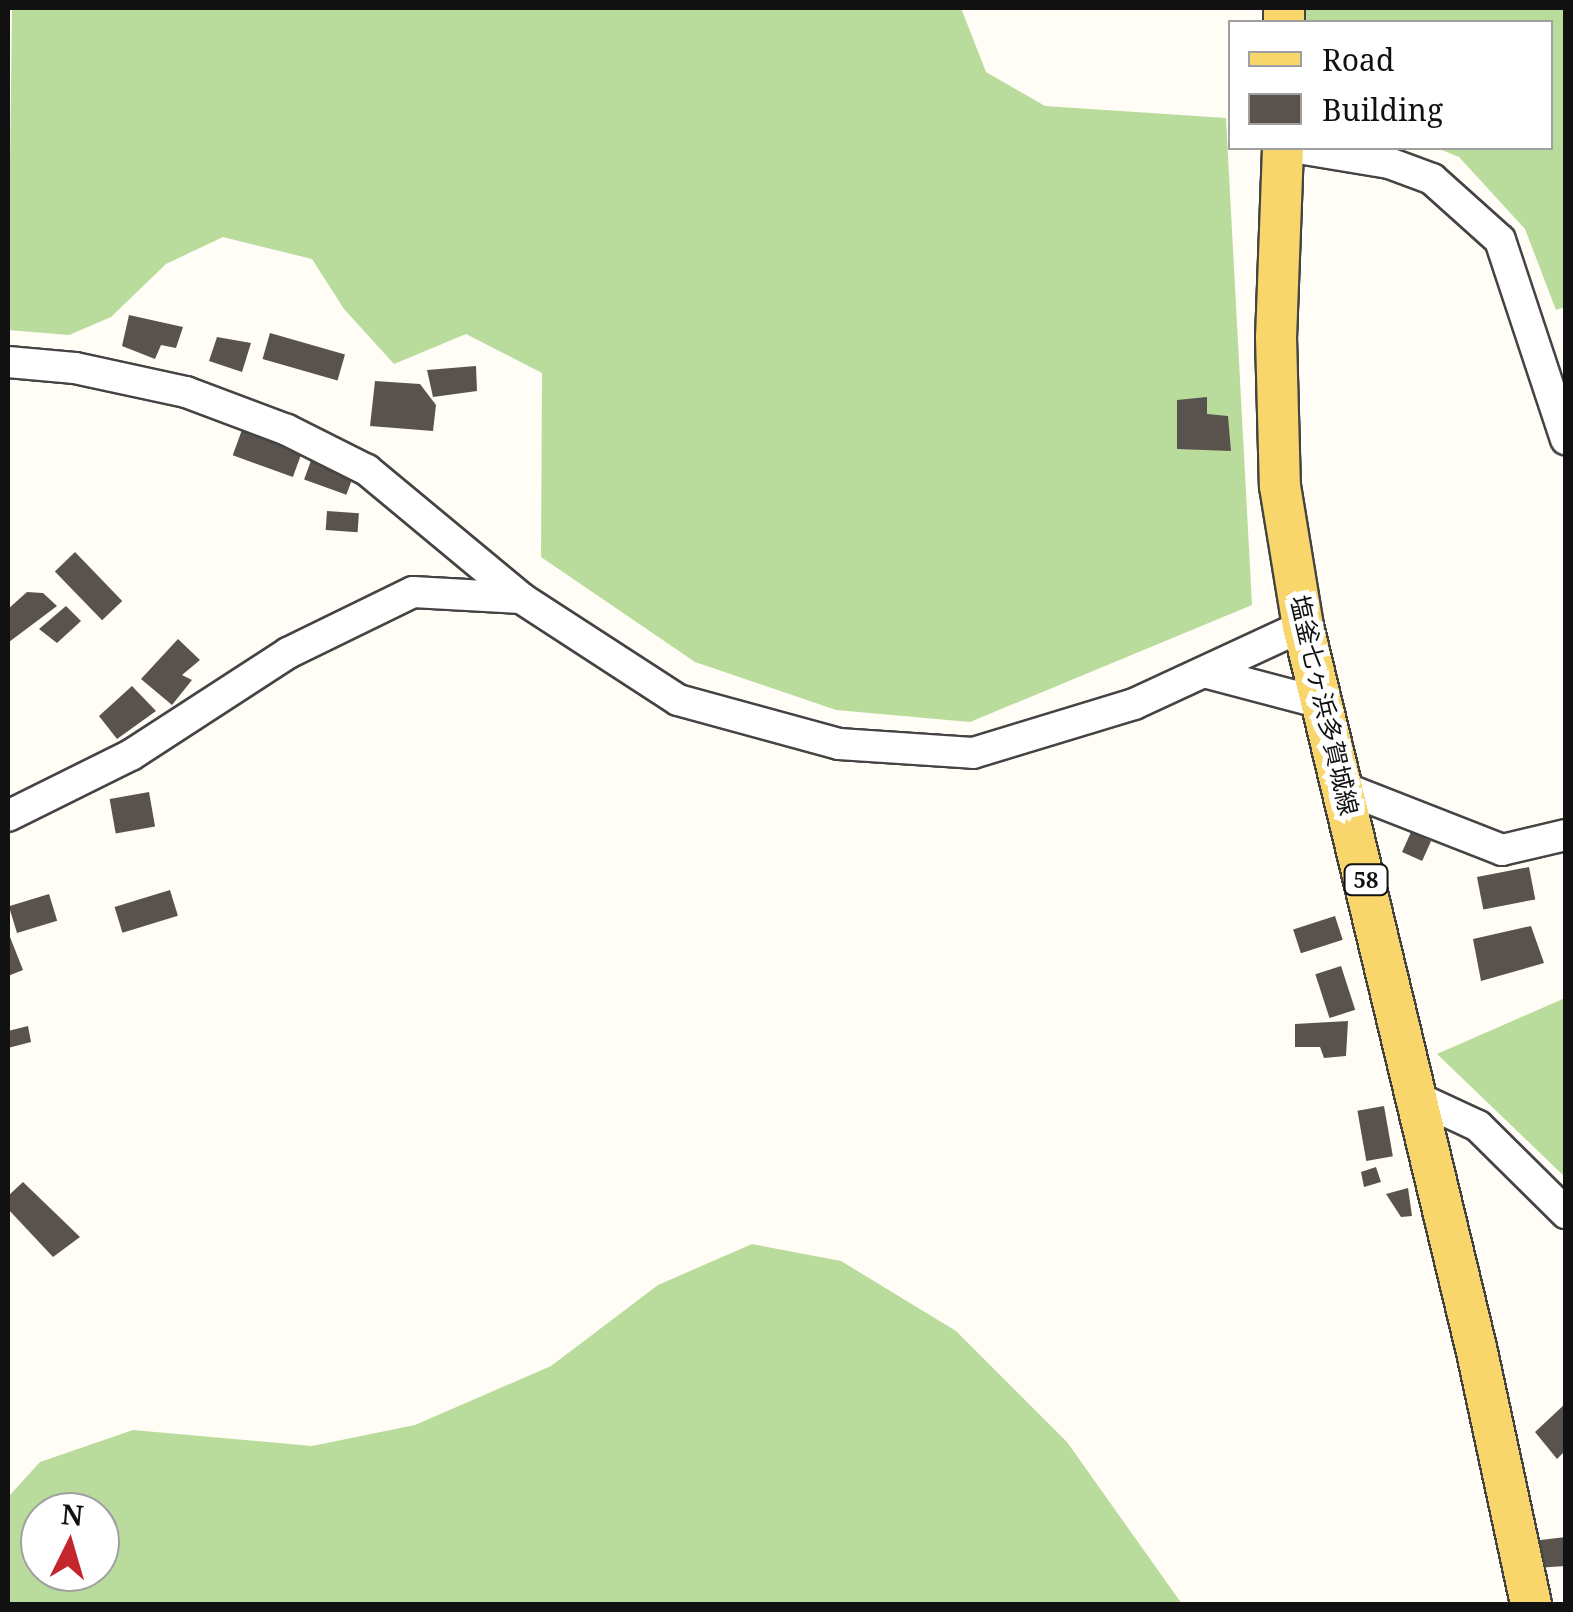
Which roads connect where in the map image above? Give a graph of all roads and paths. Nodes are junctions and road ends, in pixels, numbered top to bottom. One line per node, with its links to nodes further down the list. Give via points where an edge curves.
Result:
1 (1283, 150): 6 (main road, 塩釜七ヶ浜多賀城線 / 58, via 1276,337 1280,486)
2 (1311, 150): 4 (street, via 1389,162 1432,179 1500,240)
3 (8, 362): 5 (street, via 75,368 186,392 287,430 367,470)
4 (1566, 439)
5 (522, 598): 7 (street, via 678,700 839,744 973,753 1134,704); 10 (street, via 413,592 288,653 130,756)
6 (1303, 626): 7 (street); 8 (main road, 塩釜七ヶ浜多賀城線 / 58)
7 (1208, 673): 8 (street)
8 (1318, 702): 9 (main road, 塩釜七ヶ浜多賀城線 / 58)
9 (1344, 788): 11 (street, via 1502,850); 12 (main road, 塩釜七ヶ浜多賀城線 / 58)
10 (8, 816)
11 (1566, 835)
12 (1418, 1098): 13 (street, via 1478,1126); 14 (main road, 塩釜七ヶ浜多賀城線 / 58)
13 (1566, 1212)
14 (1531, 1604)

